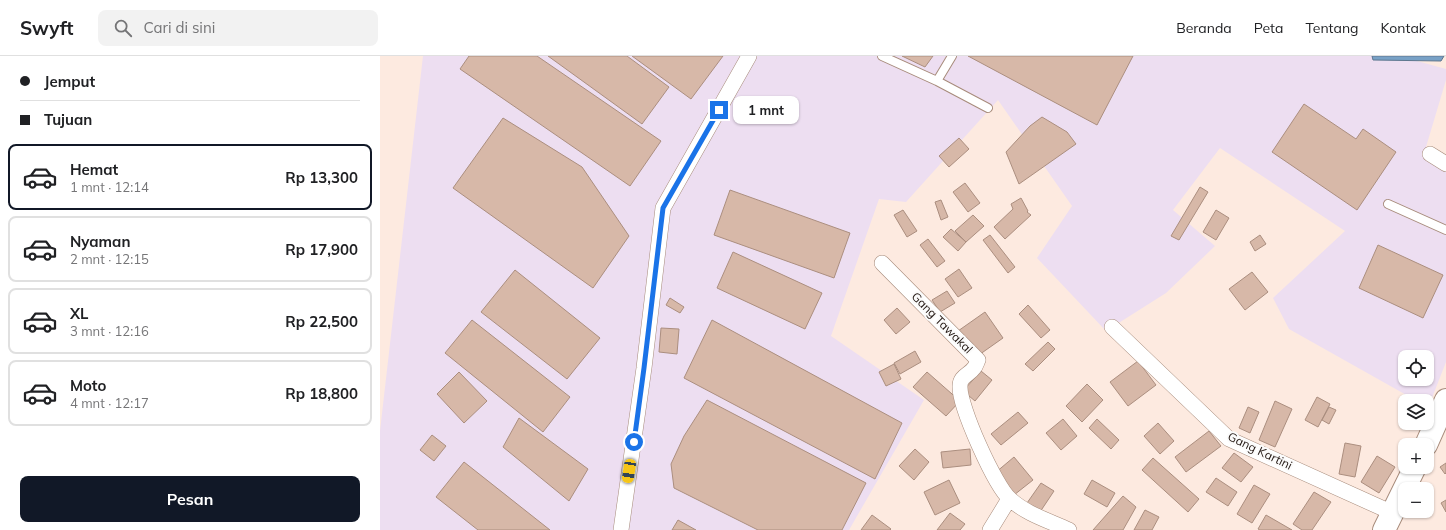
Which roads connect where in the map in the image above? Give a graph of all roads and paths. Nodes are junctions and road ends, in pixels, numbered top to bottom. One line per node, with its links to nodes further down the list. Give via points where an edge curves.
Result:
1 (749, 56): 17 (street, via 663,208)
2 (882, 56): 4 (lane)
3 (952, 56): 4 (lane)
4 (937, 81): 5 (lane)
5 (988, 108)
6 (1430, 154): 7 (street)
7 (1446, 164)
8 (1388, 204): 9 (lane)
9 (1446, 230)
10 (882, 263): 15 (street, Gang Tawakal, via 978,360 974,369 963,377 960,386 978,443)
11 (1112, 327): 16 (street, Gang Kartini, via 1229,439)
12 (1443, 415): 13 (main road)
13 (1430, 438)
14 (1412, 474): 16 (main road)
15 (1009, 499): 18 (street); 19 (street, Gang Tawakal, via 1028,512)
16 (1388, 521)
17 (621, 530)
18 (990, 530)
19 (1069, 530)

